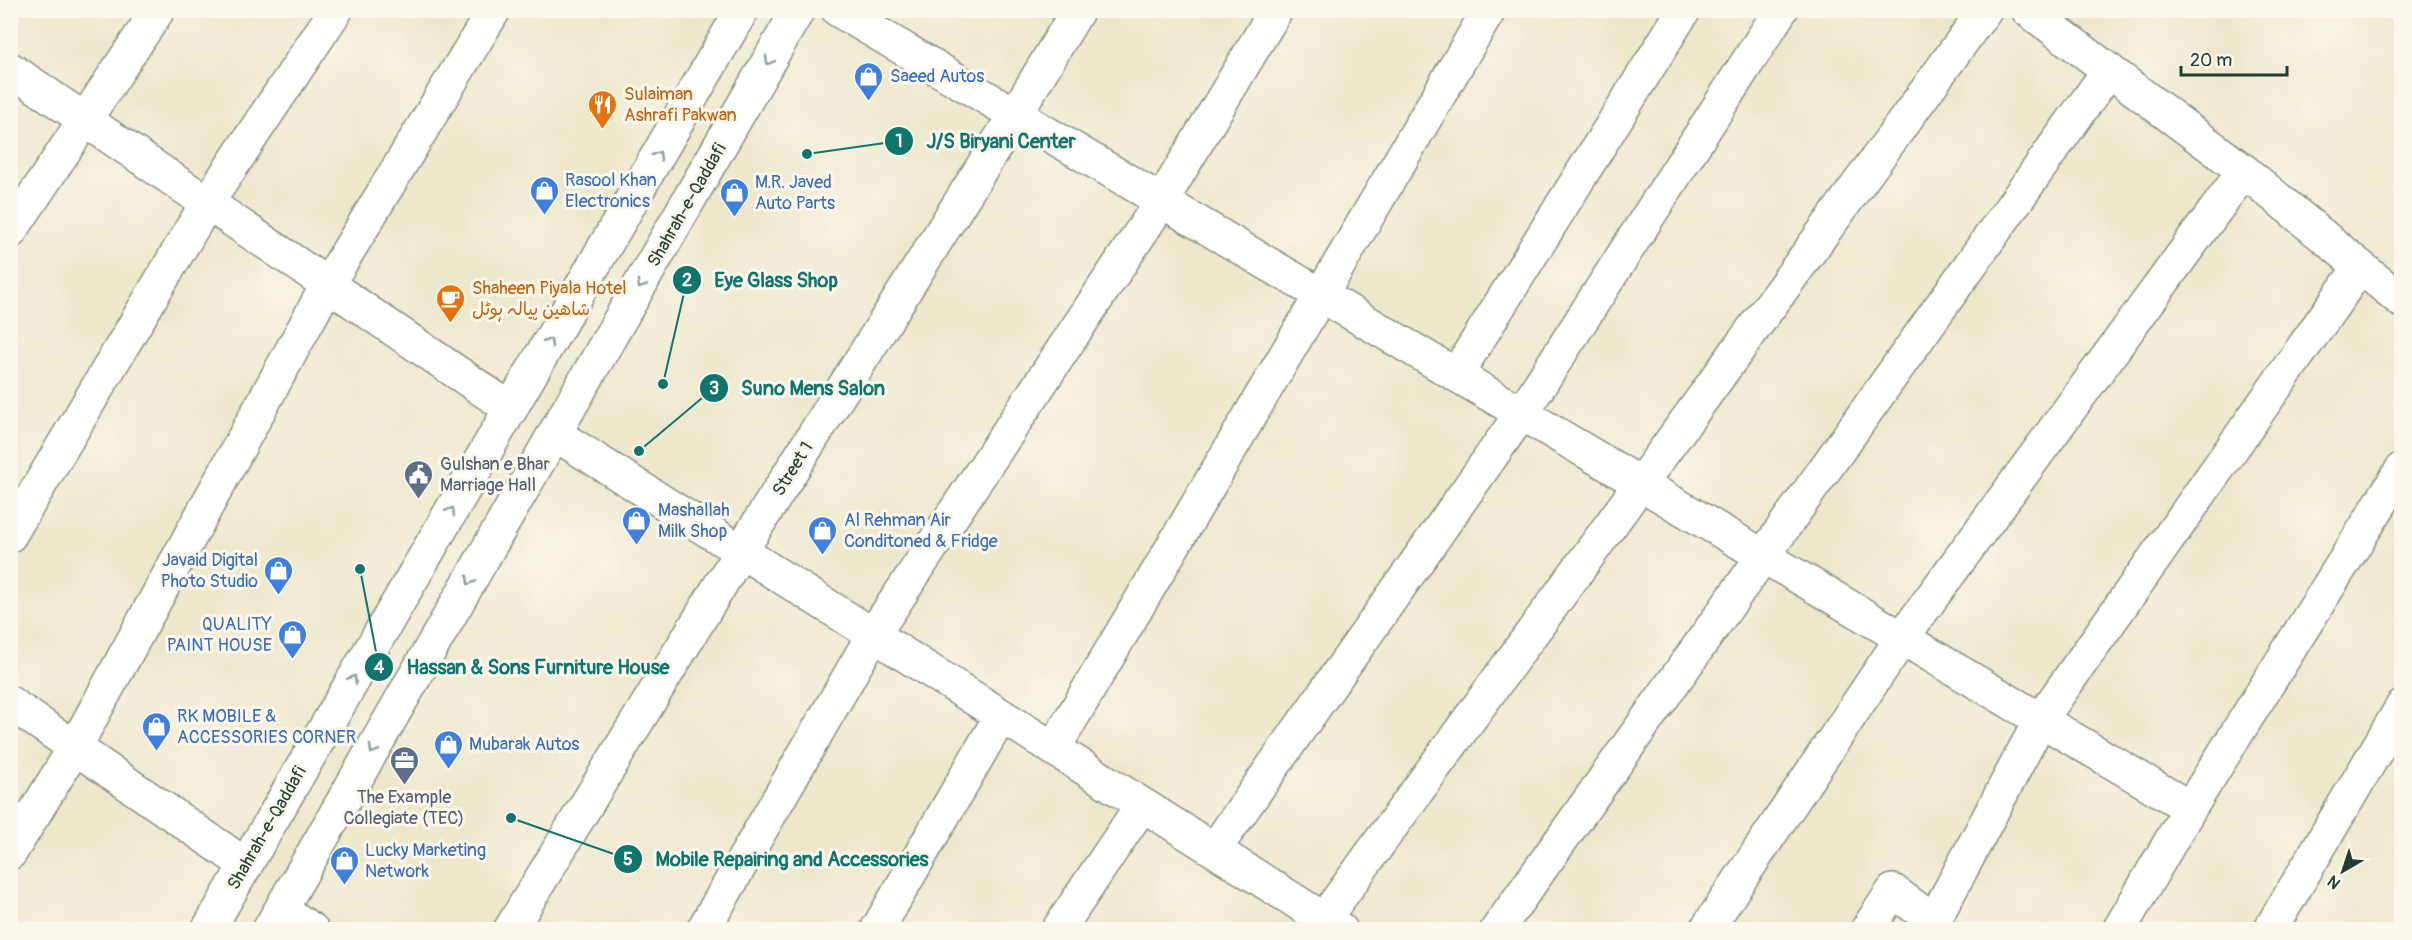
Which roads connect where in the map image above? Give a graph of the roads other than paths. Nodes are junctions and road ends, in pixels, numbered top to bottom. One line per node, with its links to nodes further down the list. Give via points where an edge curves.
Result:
1 (158, 10): 17 (street)
2 (336, 10): 20 (street)
3 (494, 10): 23 (street)
4 (742, 10): 27 (street, Shahrah-e-Qaddafi, one-way to 4)
5 (798, 10): 29 (street, Shahrah-e-Qaddafi, one-way to 29)
6 (838, 10): 16 (street)
7 (1078, 10): 16 (street, Street 1)
8 (1276, 10): 19 (street)
9 (1489, 10): 24 (street)
10 (1684, 10): 26 (street)
11 (1781, 10): 28 (street)
12 (1985, 10): 31 (street)
13 (2028, 10): 15 (street)
14 (10, 69): 17 (street)
15 (2109, 70): 18 (street); 34 (street)
16 (1015, 115): 19 (street); 33 (street, Street 1)
17 (85, 120): 20 (street); 21 (street)
18 (2244, 171): 22 (street); 36 (street)
19 (1161, 202): 24 (street); 35 (street)
20 (207, 203): 23 (street); 32 (street)
21 (10, 232)
22 (2360, 267): 25 (street); 40 (street)
23 (327, 284): 27 (street); 41 (street)
24 (1321, 295): 26 (street); 42 (street)
25 (2402, 301)
26 (1456, 375): 28 (street)
27 (511, 408): 47 (street, Shahrah-e-Qaddafi, one-way to 27)
28 (1521, 414): 31 (street); 45 (street)
29 (555, 434): 33 (street); 48 (street, Shahrah-e-Qaddafi, one-way to 48)
30 (2402, 469): 44 (street)
31 (1641, 484): 34 (street); 50 (street)
32 (10, 535)
33 (741, 551): 35 (street); 53 (street, Street 1)
34 (1764, 556): 36 (street); 57 (street)
35 (873, 634): 39 (street); 54 (street)
36 (1902, 638): 40 (street); 58 (street)
37 (10, 704): 41 (street)
38 (2402, 707): 61 (street)
39 (1001, 716): 42 (street); 55 (street)
40 (2041, 719): 44 (street); 49 (street)
41 (75, 747): 46 (street); 47 (street)
42 (1054, 748): 43 (street)
43 (1142, 805): 45 (street); 56 (street)
44 (2190, 807): 60 (street)
45 (1215, 850): 50 (street)
46 (10, 853)
47 (246, 865): 51 (street, Shahrah-e-Qaddafi)
48 (275, 920): 52 (street)
49 (1932, 925): 59 (street, via 1893,891)
50 (1327, 926)
51 (208, 930)
52 (312, 930)
53 (510, 930)
54 (703, 930)
55 (877, 930)
56 (1058, 930)
57 (1497, 930)
58 (1706, 930)
59 (1867, 930)
60 (2119, 930)
61 (2270, 930)

